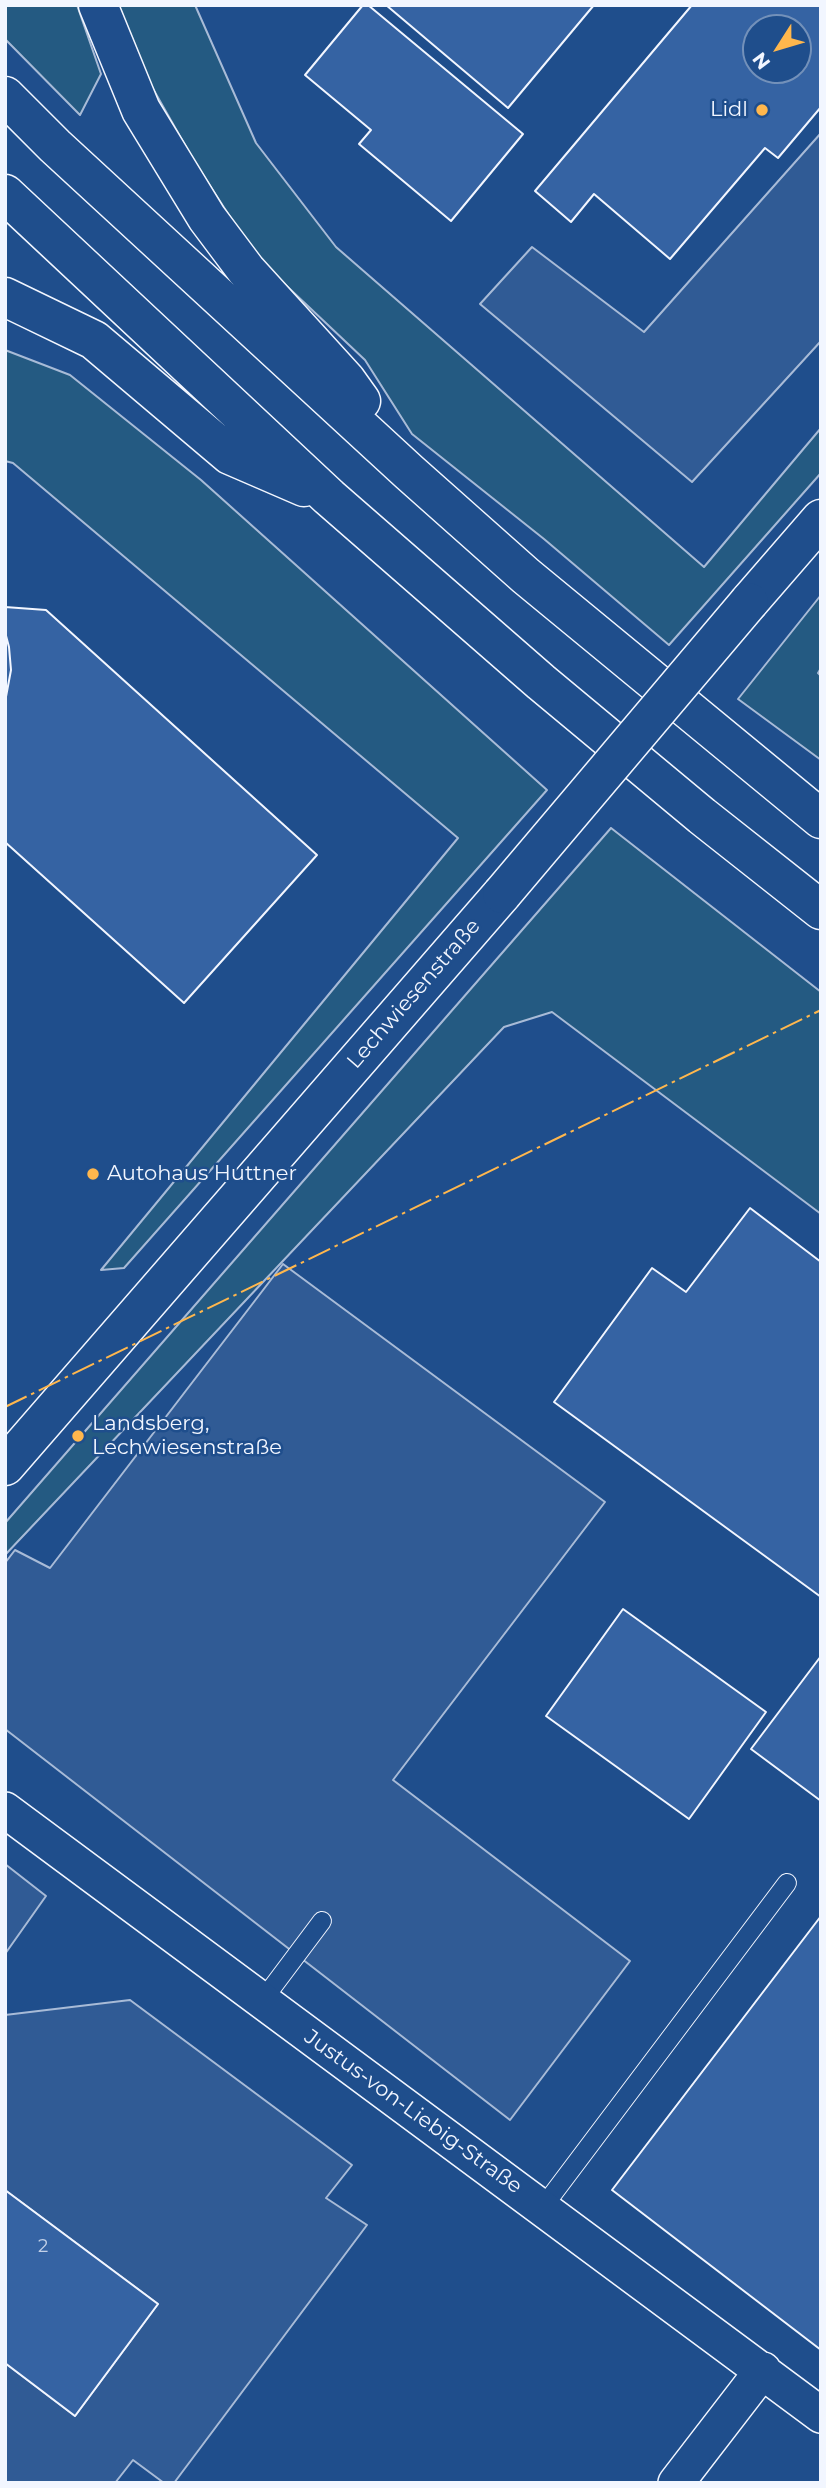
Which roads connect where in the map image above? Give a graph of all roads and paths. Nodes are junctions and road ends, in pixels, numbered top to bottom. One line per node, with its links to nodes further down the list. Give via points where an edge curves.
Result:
1 (98, 5): 5 (main road, via 141,110 207,218 246,270 346,380)
2 (5, 96): 5 (main road)
3 (5, 194): 6 (main road)
4 (5, 297): 6 (main road, via 94,340 230,456)
5 (409, 472): 8 (main road, via 526,576)
6 (329, 497): 9 (main road, via 541,682)
7 (821, 519): 10 (main road, Lechwiesenstraße, bridge)
8 (821, 819)
9 (821, 910)
10 (5, 1466)
11 (5, 1810): 14 (street, Justus-von-Liebig-Straße)
12 (787, 1883): 15 (lane)
13 (322, 1921): 14 (lane)
14 (262, 2001): 15 (street, Justus-von-Liebig-Straße)
15 (543, 2207): 16 (street, Justus-von-Liebig-Straße)
16 (763, 2370): 17 (street, Justus-von-Liebig-Straße); 18 (street)
17 (821, 2415)
18 (676, 2483)

